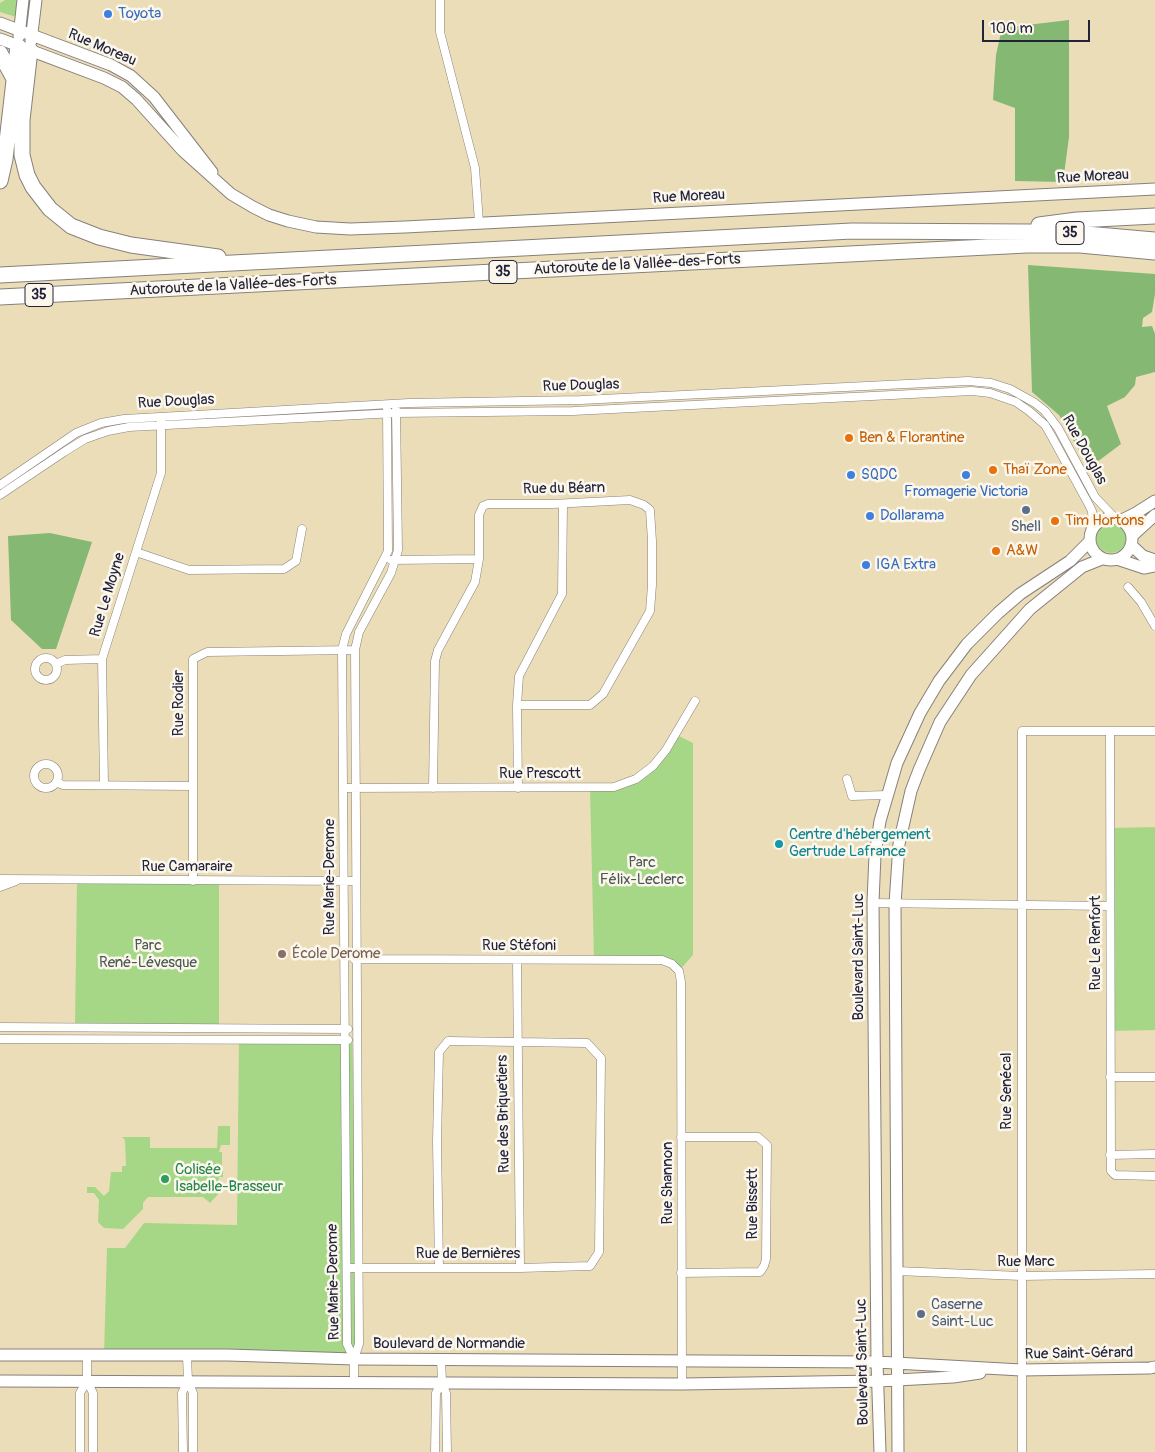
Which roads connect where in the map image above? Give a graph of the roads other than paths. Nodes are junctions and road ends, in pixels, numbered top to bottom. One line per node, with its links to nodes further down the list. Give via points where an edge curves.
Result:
1 (24, 0): 6 (street)
2 (36, 0): 6 (street)
3 (440, 0): 12 (street, via 440,32 475,168)
4 (0, 23): 6 (street, Rue Moreau)
5 (0, 39): 6 (street, Rue Moreau)
6 (25, 40): 8 (highway); 12 (street, Rue Moreau, via 122,87 183,152 231,194 278,218 326,229); 16 (highway, via 22,155 33,187 54,214 76,229 114,242)
7 (0, 52): 8 (highway)
8 (13, 77): 9 (highway)
9 (0, 181)
10 (1155, 189): 12 (street, Rue Moreau)
11 (1155, 216): 13 (highway, via 1077,220)
12 (479, 222)
13 (985, 231): 14 (highway, Autoroute de la Vallée-des-Forts / 35); 16 (highway, Autoroute de la Vallée-des-Forts / 35, via 828,232)
14 (1155, 240)
15 (1155, 252): 18 (highway, Autoroute de la Vallée-des-Forts / 35, via 1080,245 1027,245)
16 (254, 262): 17 (highway, Autoroute de la Vallée-des-Forts / 35)
17 (0, 275)
18 (0, 298)
19 (387, 404): 20 (street, Rue Douglas); 22 (street, Rue Marie-Derome); 23 (street, Rue Douglas)
20 (396, 404): 21 (street, Rue Marie-Derome); 30 (street, Rue Douglas, via 575,401 984,382 1017,392 1045,411 1061,433 1095,497)
21 (396, 413): 22 (street, Rue Douglas); 31 (street, Rue Douglas, via 572,411 984,391 1016,402 1045,425 1092,511); 39 (street, Rue Marie-Derome)
22 (387, 414): 24 (street, Rue Douglas); 41 (street, Rue Marie-Derome, via 388,551)
23 (160, 416): 24 (street, Rue Le Moyne); 25 (street, Rue Douglas, via 124,418 89,427 64,440)
24 (161, 425): 26 (street, Rue Douglas, via 114,429 93,436); 35 (street, Rue Le Moyne, via 161,473)
25 (0, 485)
26 (0, 495)
27 (1155, 500): 30 (street, via 1136,513)
28 (563, 504): 36 (street, Rue du Béarn, via 483,506 479,516); 50 (street, via 562,594 519,676); 50 (street, Rue du Béarn, via 630,500 650,510 650,611 596,701 578,706)
29 (1155, 515): 33 (street)
30 (1118, 519): 31 (street, via 1102,520); 33 (street, via 1129,527)
31 (1093, 528): 34 (street)
32 (302, 529): 35 (street, via 296,561 284,569 189,570)
33 (1132, 540): 38 (street, via 1125,555); 40 (street, via 1143,556)
34 (1089, 542): 37 (street); 61 (street, Boulevard Saint-Luc, via 1070,561 1020,594 998,613 939,680 897,763)
35 (136, 552): 47 (street, Rue Le Moyne)
36 (479, 558): 39 (street); 59 (street, Rue du Béarn, via 475,582 435,661)
37 (1102, 559): 38 (street); 69 (street, via 1082,567 1030,609 971,675 950,707 932,738 911,791 899,844)
38 (1117, 559): 42 (street, via 1144,568)
39 (396, 560): 41 (street); 46 (street, Rue Marie-Derome, via 359,632)
40 (1155, 560)
41 (384, 561): 45 (street, Rue Marie-Derome, via 346,634)
42 (1155, 566)
43 (1128, 587): 44 (street)
44 (1155, 626)
45 (342, 650): 46 (street, Rue Rodier); 56 (street, Rue Rodier, via 207,652 193,659); 57 (street, Rue Marie-Derome)
46 (355, 650): 58 (street, Rue Marie-Derome)
47 (102, 659): 48 (street, via 65,660); 55 (street, Rue Le Moyne)
48 (56, 664)
49 (695, 701): 60 (street, Rue Prescott, via 666,750 636,779 614,787)
50 (517, 705): 60 (street)
51 (1110, 731): 52 (street); 70 (street, Rue Senécal, via 1022,731); 71 (street, Rue Le Renfort)
52 (1155, 731)
53 (847, 779): 61 (street, via 852,796)
54 (56, 782): 55 (street)
55 (104, 785): 56 (street)
56 (192, 786): 64 (street, Rue Rodier)
57 (343, 788): 58 (street, Rue Prescott); 65 (street, Rue Marie-Derome)
58 (356, 788): 59 (street, Rue Prescott); 66 (street, Rue Marie-Derome)
59 (433, 788): 60 (street, Rue Prescott)
60 (518, 788)
61 (887, 795): 68 (street, Boulevard Saint-Luc, via 875,855)
62 (0, 879): 63 (street, Rue Camaraire)
63 (18, 880): 64 (street, Rue Camaraire); 67 (street, Rue Camaraire)
64 (193, 881): 65 (street, Rue Camaraire)
65 (344, 881): 66 (street, Rue Camaraire); 72 (street, Rue Marie-Derome)
66 (356, 881): 73 (street, Rue Marie-Derome)
67 (0, 887)
68 (873, 903): 69 (street); 107 (street, Boulevard Saint-Luc)
69 (895, 904): 70 (street); 97 (street)
70 (1021, 905): 71 (street); 100 (street, Rue Senécal)
71 (1109, 906): 87 (street, Rue Le Renfort)
72 (344, 959): 73 (street, Rue Stéfoni); 79 (street, Rue Marie-Derome)
73 (357, 960): 74 (street, Rue Stéfoni); 80 (street, Rue Marie-Derome)
74 (516, 960): 75 (street, Rue Stéfoni, via 662,960 679,971); 86 (street, Rue des Briquetiers)
75 (681, 982): 89 (street, Rue Shannon)
76 (0, 1027): 77 (street)
77 (62, 1028): 78 (street); 82 (street)
78 (176, 1029): 79 (street); 83 (street)
79 (345, 1029): 80 (street); 84 (street, Rue Marie-Derome)
80 (357, 1030): 85 (street, Rue Marie-Derome)
81 (0, 1039): 82 (street)
82 (62, 1039): 83 (street)
83 (176, 1040): 84 (street)
84 (345, 1040): 85 (street); 93 (street, Rue Marie-Derome)
85 (357, 1040): 94 (street, Rue Marie-Derome)
86 (517, 1042): 95 (street, via 448,1041 439,1052); 96 (street, Rue des Briquetiers); 96 (street, Rue de Bernières, via 587,1043 601,1058 599,1252 590,1266)
87 (1110, 1077): 88 (street); 91 (street, Rue Le Renfort)
88 (1155, 1077)
89 (681, 1136): 98 (street, Rue Shannon); 98 (street, Rue Bissett, via 758,1137 767,1145 764,1266 760,1272)
90 (1155, 1154): 91 (street)
91 (1110, 1155): 92 (street, Rue Le Renfort, via 1111,1171 1115,1175)
92 (1155, 1176)
93 (346, 1268): 94 (street, Rue de Bernières); 105 (street, Rue Marie-Derome, via 347,1344)
94 (358, 1268): 95 (street, Rue de Bernières); 105 (street, Rue Marie-Derome, via 359,1344)
95 (439, 1268): 96 (street, Rue de Bernières)
96 (520, 1268)
97 (896, 1271): 100 (street, Rue Marc); 108 (street)
98 (682, 1273): 106 (street, Rue Shannon)
99 (1155, 1274): 100 (street, Rue Marc)
100 (1021, 1276): 111 (street, Rue Senécal)
101 (0, 1355): 102 (street, Boulevard de Normandie)
102 (87, 1355): 103 (street, Boulevard de Normandie); 114 (street)
103 (187, 1356): 105 (street, Boulevard de Normandie); 115 (street)
104 (441, 1358): 105 (street, Boulevard de Normandie); 106 (street, Boulevard de Normandie); 117 (street)
105 (354, 1359): 116 (street, Rue Marie-Derome)
106 (682, 1359): 107 (street, Boulevard de Normandie); 119 (street, Rue Shannon)
107 (877, 1362): 108 (street, Boulevard de Normandie); 118 (street, Boulevard Saint-Luc)
108 (898, 1363): 110 (street, Rue Saint-Gérard); 112 (street)
109 (1155, 1367): 111 (street, Rue Saint-Gérard)
110 (1004, 1370): 111 (street, Rue Saint-Gérard); 112 (street, Rue Saint-Gérard)
111 (1021, 1370): 128 (street, Rue Senécal)
112 (898, 1380): 118 (street); 127 (street)
113 (0, 1381): 114 (street)
114 (87, 1381): 115 (street); 120 (street, via 80,1393); 121 (street, via 93,1393)
115 (188, 1381): 116 (street); 122 (street, via 182,1393); 123 (street, via 193,1393)
116 (354, 1382): 117 (street)
117 (442, 1382): 119 (street); 124 (street, via 436,1393); 125 (street, via 446,1393)
118 (878, 1382): 119 (street); 126 (street, Boulevard Saint-Luc)
119 (682, 1384)
120 (80, 1452)
121 (93, 1452)
122 (183, 1452)
123 (193, 1452)
124 (435, 1452)
125 (447, 1452)
126 (880, 1452)
127 (898, 1452)
128 (1022, 1452)

